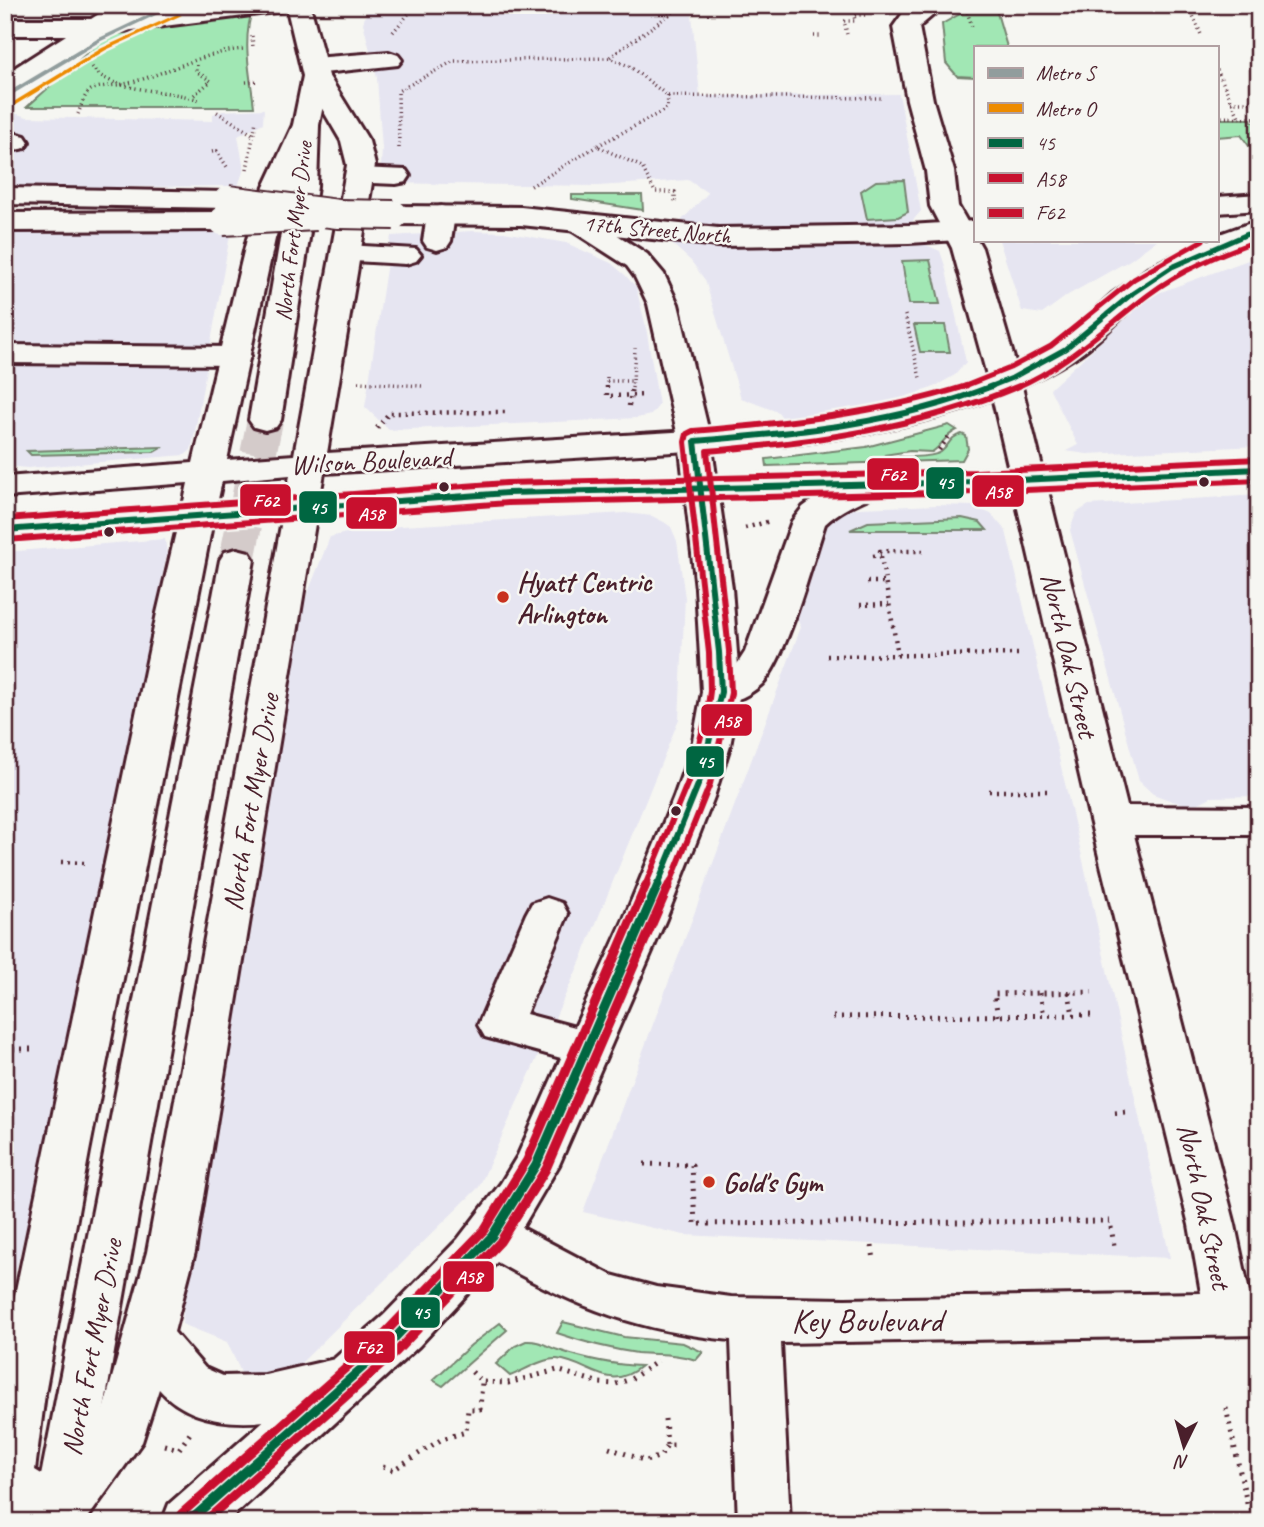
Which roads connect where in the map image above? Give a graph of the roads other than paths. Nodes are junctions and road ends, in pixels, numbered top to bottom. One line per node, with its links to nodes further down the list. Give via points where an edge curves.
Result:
1 (23, 5): 6 (main road)
2 (130, 5): 7 (main road)
3 (275, 5): 7 (main road)
4 (298, 5): 11 (main road, North Fort Myer Drive)
5 (928, 8): 23 (main road, North Oak Street, via 908,22 906,35 940,171 944,206)
6 (5, 25): 7 (main road)
7 (92, 27): 12 (main road)
8 (247, 41): 9 (main road, via 198,36)
9 (99, 56)
10 (389, 56): 11 (main road)
11 (315, 71): 13 (main road, North Fort Myer Drive); 15 (main road, North Fort Myer Drive, via 355,141)
12 (5, 86)
13 (306, 125): 27 (main road, North Fort Myer Drive, via 261,239); 29 (main road, North Fort Myer Drive, via 303,187)
14 (397, 168): 15 (main road)
15 (359, 176): 24 (main road, North Fort Myer Drive)
16 (5, 196): 19 (main road)
17 (1259, 202): 18 (main road)
18 (1218, 205)
19 (226, 211): 20 (main road); 21 (main road, 17th Street North, bridge, via 394,215 439,228 521,216)
20 (5, 222)
21 (578, 222): 23 (main road, 17th Street North, via 730,237); 30 (main road, via 633,257 653,281 663,304)
22 (1259, 229): 28 (main road, Wilson Boulevard, via 1164,272 1067,348)
23 (966, 230): 28 (main road, North Oak Street)
24 (346, 254): 25 (main road); 31 (main road, North Fort Myer Drive)
25 (405, 255)
26 (5, 354): 27 (main road)
27 (235, 356): 33 (main road, North Fort Myer Drive)
28 (1004, 380): 30 (main road, Wilson Boulevard, via 937,405 864,424 810,433); 34 (main road, North Oak Street)
29 (265, 420)
30 (695, 441): 31 (main road, Wilson Boulevard); 37 (main road)
31 (307, 464): 33 (main road, Wilson Boulevard); 38 (main road, North Fort Myer Drive)
32 (1259, 469): 34 (main road, Wilson Boulevard)
33 (207, 471): 36 (main road, Wilson Boulevard); 39 (main road, North Fort Myer Drive)
34 (1029, 480): 35 (main road, Wilson Boulevard); 43 (main road, North Oak Street)
35 (882, 483): 37 (main road, Wilson Boulevard); 42 (main road, via 843,496 814,515 799,546 764,653 749,675)
36 (5, 487)
37 (701, 487): 38 (main road, Wilson Boulevard, via 507,493); 42 (main road)
38 (299, 507): 39 (main road, Wilson Boulevard); 50 (main road, North Fort Myer Drive, via 177,1220)
39 (198, 515): 40 (main road, Wilson Boulevard); 52 (main road, North Fort Myer Drive, via 65,1152 8,1480)
40 (5, 530)
41 (237, 560): 52 (main road, North Fort Myer Drive)
42 (721, 692): 46 (main road, via 697,788)
43 (1110, 820): 44 (main road); 48 (main road, North Oak Street, via 1212,1225)
44 (1259, 821)
45 (547, 914): 46 (main road, via 500,1025)
46 (589, 1048): 47 (main road, via 537,1165)
47 (492, 1236): 49 (main road, Key Boulevard, via 572,1280 620,1299 678,1312); 51 (main road, via 389,1344)
48 (1244, 1314): 49 (main road, Key Boulevard)
49 (755, 1319): 54 (main road)
50 (148, 1338): 51 (main road, via 184,1382 225,1401 246,1401); 52 (main road, North Fort Myer Drive, via 124,1425)
51 (348, 1378): 53 (main road)
52 (59, 1519)
53 (188, 1522)
54 (764, 1522)

